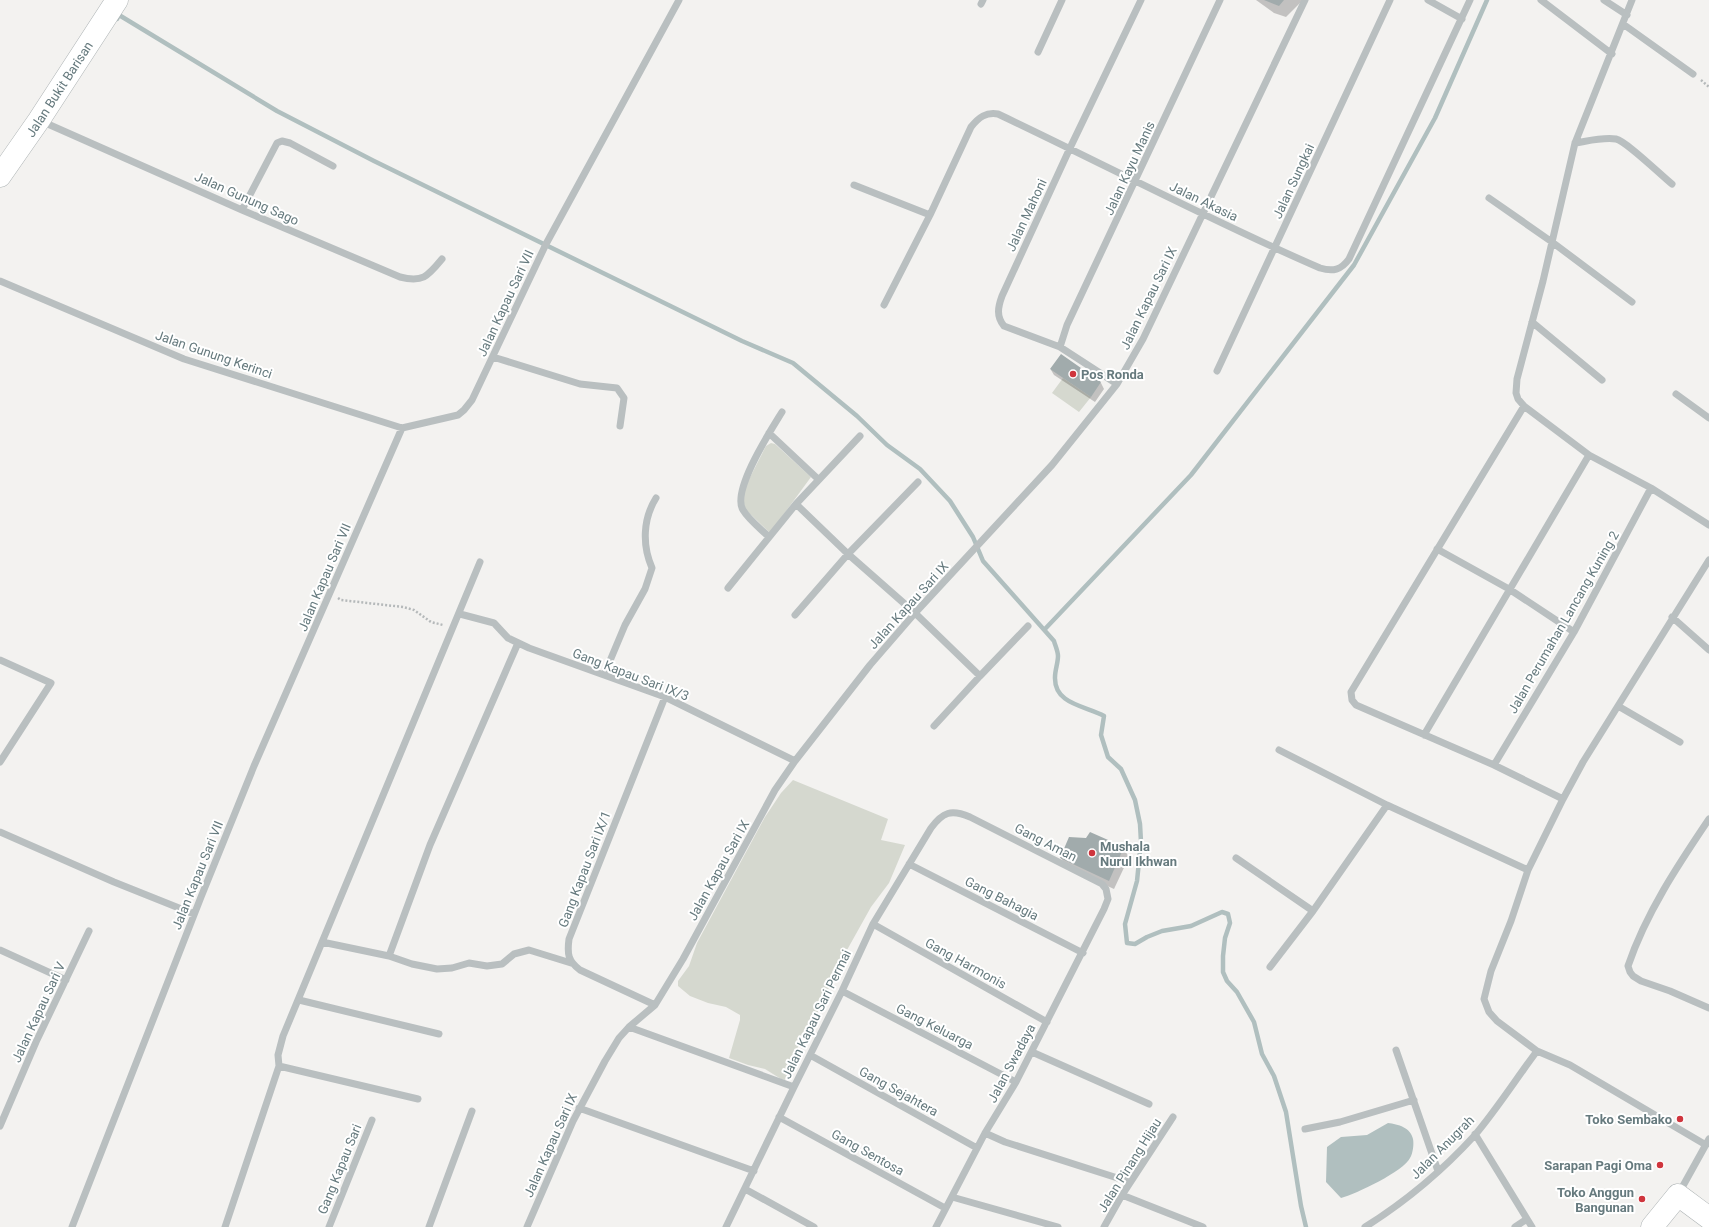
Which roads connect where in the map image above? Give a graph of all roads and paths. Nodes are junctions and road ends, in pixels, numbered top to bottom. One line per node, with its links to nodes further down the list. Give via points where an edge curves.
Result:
1 (117, 0): 19 (main road, Jalan Bukit Barisan)
2 (679, 0): 39 (street, Jalan Kapau Sari VII, via 546,244)
3 (1062, 0): 16 (street)
4 (1141, 0): 21 (street, Jalan Mahoni)
5 (1220, 0): 24 (street, Jalan Kayu Manis)
6 (1305, 0): 29 (street, Jalan Kapau Sari IX)
7 (1390, 0): 32 (street, Jalan Sungkai)
8 (1428, 0): 14 (street)
9 (1470, 0): 14 (street, Jalan Akasia)
10 (1541, 0): 17 (street)
11 (1604, 0): 13 (street)
12 (1632, 0): 13 (street)
13 (1626, 15): 15 (street)
14 (1462, 19): 32 (street, Jalan Akasia, via 1345,265 1340,269 1327,270)
15 (1623, 24): 17 (street); 18 (street)
16 (1038, 52)
17 (1612, 54): 20 (street)
18 (1693, 74)
19 (39, 120): 23 (main road, Jalan Bukit Barisan); 28 (street, Jalan Gunung Sago)
20 (1575, 143): 25 (street, via 1617,139 1646,160); 31 (street)
21 (1070, 148): 24 (street, Jalan Akasia); 30 (street, Jalan Akasia, via 998,114 983,115 971,126); 38 (street, Jalan Mahoni, via 1002,296 998,310 1004,326)
22 (333, 166): 28 (street, via 290,142 282,141 278,143)
23 (0, 176)
24 (1136, 181): 29 (street, Jalan Akasia); 38 (street, Jalan Kayu Manis, via 1067,326)
25 (1672, 184)
26 (854, 185): 30 (street)
27 (1489, 198): 31 (street)
28 (242, 210): 33 (street, Jalan Gunung Sago, via 400,277 410,279 428,276)
29 (1202, 214): 32 (street, Jalan Akasia); 42 (street, Jalan Kapau Sari IX, via 1143,339)
30 (930, 215): 36 (street, Jalan Akasia)
31 (1552, 242): 35 (street); 37 (street)
32 (1274, 248): 40 (street, Jalan Sungkai)
33 (442, 259)
34 (0, 281): 48 (street, Jalan Gunung Kerinci, via 184,359)
35 (1632, 302)
36 (884, 305)
37 (1532, 322): 41 (street); 44 (street, via 1516,387 1518,399)
38 (1060, 347): 42 (street, Jalan Mahoni)
39 (493, 357): 47 (street, via 580,384 617,388 624,398); 48 (street, Jalan Kapau Sari VII, via 472,400 458,415)
40 (1217, 371)
41 (1602, 380)
42 (1117, 384): 66 (street, Jalan Kapau Sari IX, via 1052,465)
43 (1676, 394): 46 (street)
44 (1524, 406): 51 (street); 59 (street)
45 (782, 412): 49 (street)
46 (1709, 418)
47 (620, 426)
48 (402, 428): 65 (street, Jalan Kapau Sari VII)
49 (768, 433): 52 (street); 58 (street, via 740,494 742,510)
50 (860, 436): 52 (street)
51 (1589, 455): 54 (street); 64 (street)
52 (818, 479): 56 (street)
53 (918, 482): 60 (street)
54 (1651, 488): 57 (street); 72 (street, Jalan Perumahan Lancang Kuning 2)
55 (656, 498): 76 (street, via 648,510 646,528 647,558 652,568 645,589 625,626)
56 (796, 504): 58 (street); 60 (street)
57 (1709, 525)
58 (769, 537): 63 (street)
59 (1437, 549): 64 (street); 81 (street, via 1355,686 1351,697 1356,705)
60 (848, 554): 66 (street); 68 (street)
61 (1709, 560): 69 (street)
62 (480, 562): 67 (street)
63 (728, 588)
64 (1509, 589): 72 (street); 81 (street)
65 (330, 593): 71 (path, via 341,600 414,610 432,622); 97 (street, Jalan Kapau Sari VII, via 254,766)
66 (915, 613): 77 (street); 84 (street, Jalan Kapau Sari IX)
67 (460, 614): 71 (street); 73 (street, Gang Kapau Sari IX/3, via 494,624 508,638)
68 (795, 615)
69 (1672, 617): 74 (street); 79 (street)
70 (1028, 626): 77 (street)
71 (454, 628): 100 (street)
72 (1574, 632): 86 (street, Jalan Perumahan Lancang Kuning 2)
73 (518, 643): 76 (street, Gang Kapau Sari IX/3); 103 (street, via 430,845)
74 (1709, 650)
75 (0, 660): 85 (street, via 51,684)
76 (604, 675): 78 (street, Gang Kapau Sari IX/3)
77 (980, 676): 80 (street)
78 (664, 697): 84 (street, Gang Kapau Sari IX/3); 104 (street, Gang Kapau Sari IX/1, via 569,939 567,950)
79 (1618, 706): 82 (street); 87 (street)
80 (934, 726)
81 (1424, 735): 86 (street)
82 (1680, 742)
83 (1279, 750): 88 (street)
84 (794, 761): 109 (street, Jalan Kapau Sari IX)
85 (0, 762)
86 (1494, 765): 87 (street)
87 (1563, 799): 94 (street)
88 (1387, 805): 94 (street); 96 (street)
89 (939, 818): 93 (street, Jalan Kapau Sari Permai); 95 (street, Gang Aman, via 945,814 964,814 1102,884 1108,899)
90 (1709, 819): 110 (street, via 1678,865 1652,912 1628,966 1633,976 1641,981)
91 (0, 832): 97 (street)
92 (1236, 858): 96 (street)
93 (910, 864): 98 (street, Jalan Kapau Sari Permai); 102 (street, Gang Bahagia)
94 (1528, 870): 115 (street, via 1491,970 1484,999 1489,1012 1497,1021)
95 (1104, 909): 102 (street, Jalan Swadaya)
96 (1313, 911): 105 (street)
97 (194, 914): 145 (street, Jalan Kapau Sari VII)
98 (873, 924): 107 (street, Jalan Kapau Sari Permai); 111 (street, Gang Harmonis)
99 (89, 931): 106 (street, Jalan Kapau Sari V)
100 (322, 942): 103 (street); 108 (street)
101 (0, 950): 106 (street)
102 (1083, 953): 111 (street, Jalan Swadaya)
103 (389, 956): 104 (street, via 437,969 469,963 487,966 502,964 514,954 529,950)
104 (571, 963): 109 (street, via 600,981)
105 (1270, 967)
106 (66, 980): 129 (street, Jalan Kapau Sari V)
107 (842, 991): 117 (street, Jalan Kapau Sari Permai); 119 (street, Gang Keluarga)
108 (299, 1000): 113 (street); 118 (street, via 278,1055)
109 (655, 1005): 112 (street, Jalan Kapau Sari IX)
110 (1709, 1008)
111 (1047, 1022): 116 (street, Jalan Swadaya)
112 (629, 1027): 120 (street); 124 (street, Jalan Kapau Sari IX, via 605,1060)
113 (439, 1034)
114 (1396, 1050): 122 (street)
115 (1537, 1051): 132 (street, Jalan Anugrah); 133 (street, via 1570,1066)
116 (1032, 1052): 119 (street, Jalan Swadaya); 123 (street, Jalan Pinang Hijau)
117 (810, 1055): 120 (street, Jalan Kapau Sari Permai); 134 (street, Gang Sejahtera)
118 (279, 1066): 121 (street); 146 (street)
119 (1016, 1082): 131 (street, Jalan Swadaya)
120 (794, 1087): 126 (street, Jalan Kapau Sari Permai)
121 (418, 1099)
122 (1414, 1100): 130 (street, via 1340,1122); 136 (street)
123 (1149, 1104)
124 (579, 1108): 135 (street); 149 (street, Jalan Kapau Sari IX)
125 (472, 1111): 148 (street)
126 (779, 1117): 135 (street, Jalan Kapau Sari Permai); 142 (street, Gang Sentosa)
127 (1173, 1117): 137 (street, Jalan Pinang Hijau)
128 (372, 1120): 147 (street, Gang Kapau Sari)
129 (0, 1126)
130 (1305, 1129)
131 (985, 1133): 134 (street, Jalan Swadaya); 137 (street, via 1005,1142)
132 (1475, 1134): 136 (street, Jalan Anugrah); 144 (street)
133 (1707, 1142): 140 (street)
134 (977, 1148): 141 (street, Jalan Swadaya)
135 (754, 1171): 138 (street, Jalan Kapau Sari Permai)
136 (1438, 1171): 156 (street, Jalan Anugrah, via 1388,1212)
137 (1130, 1182): 139 (street, Jalan Pinang Hijau)
138 (745, 1189): 150 (street, Jalan Kapau Sari Permai); 151 (street)
139 (1122, 1195): 154 (street, Jalan Pinang Hijau); 155 (street)
140 (1678, 1195): 143 (main road); 159 (main road)
141 (952, 1197): 142 (street, Jalan Swadaya); 153 (street)
142 (945, 1208): 152 (street, Jalan Swadaya)
143 (1709, 1218)
144 (1526, 1220): 157 (street); 158 (street)
145 (72, 1227)
146 (225, 1227)
147 (329, 1227)
148 (429, 1227)
149 (527, 1227)
150 (726, 1227)
151 (814, 1227)
152 (936, 1227)
153 (1058, 1227)
154 (1104, 1227)
155 (1203, 1227)
156 (1365, 1227)
157 (1515, 1227)
158 (1532, 1227)
159 (1652, 1227)

